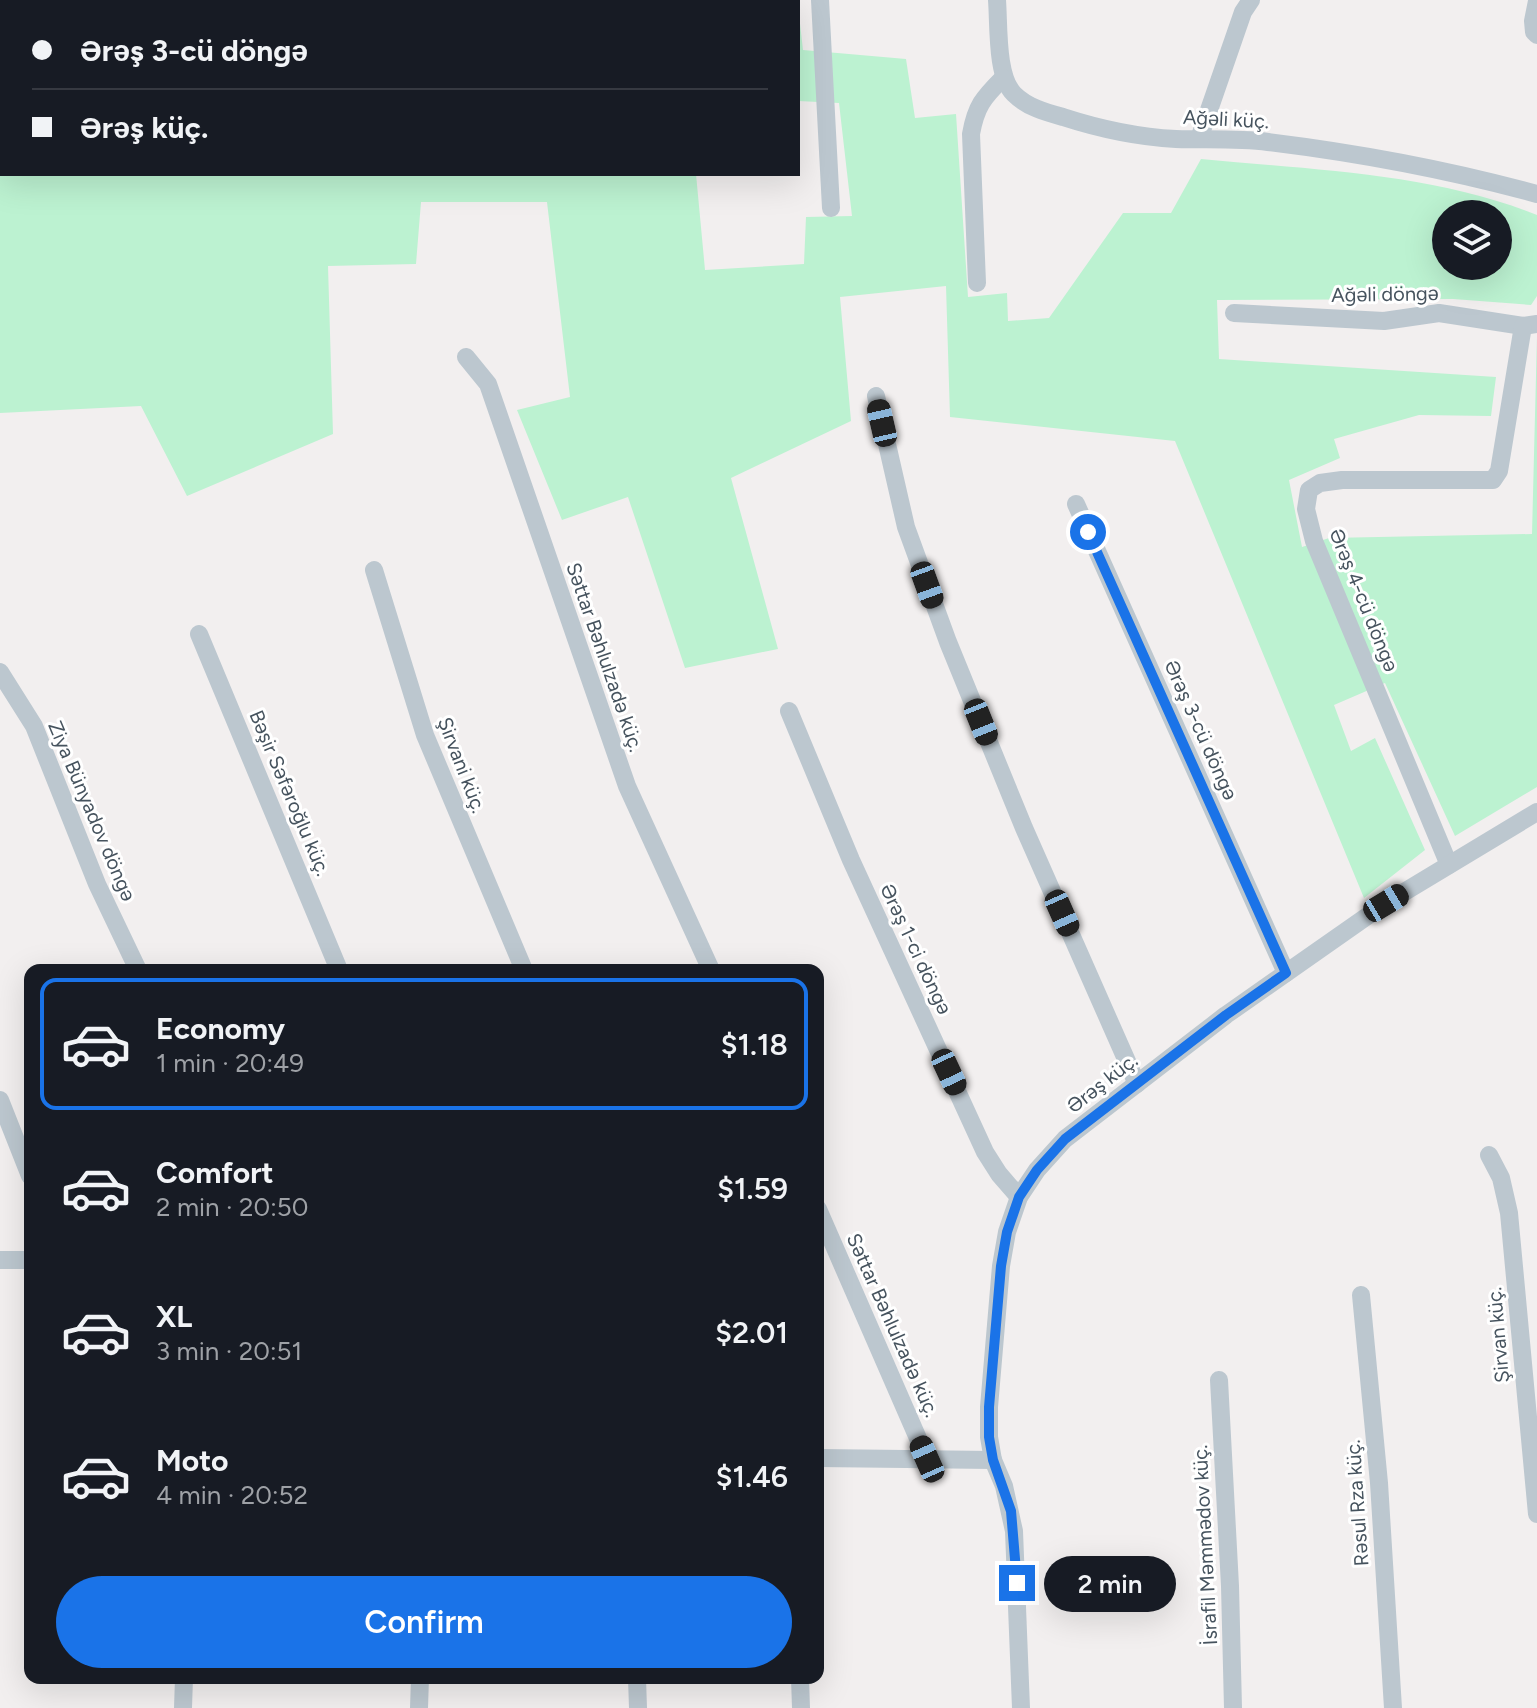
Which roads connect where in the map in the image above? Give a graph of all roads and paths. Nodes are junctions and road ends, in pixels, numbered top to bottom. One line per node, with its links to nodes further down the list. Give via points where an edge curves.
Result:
1 (820, 0): 9 (street)
2 (997, 0): 6 (street)
3 (1251, 0): 7 (street)
4 (1537, 1): 5 (street)
5 (1537, 35)
6 (1003, 78): 7 (street, Ağəli küç., via 1024,103 1089,126 1131,135); 10 (street, via 982,99 971,134)
7 (1199, 139): 8 (street, Ağəli küç., via 1292,145 1461,174)
8 (1537, 194)
9 (831, 208)
10 (977, 283)
11 (1234, 313): 12 (street, Ağəli döngə, via 1384,321 1439,313)
12 (1530, 325): 21 (street, Ərəş 4-cü döngə, via 1493,480 1320,483 1309,490 1306,509 1314,541)
13 (466, 357): 25 (street, Səttar Bəhlulzadə küç., via 488,384 627,786)
14 (876, 396): 27 (street, via 906,527 948,642)
15 (1076, 504): 26 (street, Ərəş 3-cü döngə)
16 (374, 570): 24 (street, Şirvani küç., via 425,735)
17 (199, 634): 23 (street, Bəşir Səfəroğlu küç.)
18 (0, 672): 22 (street, Ziya Bünyadov döngə, via 34,726)
19 (789, 711): 31 (street, Ərəş 1-ci döngə, via 985,1152)
20 (1537, 812): 21 (street, Ərəş küç.)
21 (1449, 865): 26 (street, Ərəş küç.)
22 (135, 964)
23 (336, 964)
24 (521, 964)
25 (708, 964)
26 (1286, 973): 27 (street, Ərəş küç.)
27 (1137, 1084): 31 (street, Ərəş küç., via 1065,1139)
28 (0, 1100): 30 (street)
29 (1489, 1155): 40 (street, Şirvan küç., via 1509,1213)
30 (24, 1161)
31 (1019, 1197): 39 (street, Ərəş küç., via 1001,1266 989,1407)
32 (824, 1223): 38 (street, Səttar Bəhlulzadə küç.)
33 (0, 1260): 34 (street)
34 (24, 1260)
35 (1361, 1295): 51 (street, Rəsul Rza küç.)
36 (1219, 1380): 50 (street, İsrafil Məmmədov küç.)
37 (824, 1458): 38 (street)
38 (927, 1459): 39 (street)
39 (993, 1460): 49 (street, Ərəş küç., via 1014,1531)
40 (1537, 1514)
41 (184, 1684): 45 (street)
42 (420, 1684): 46 (street)
43 (637, 1684): 47 (street)
44 (800, 1684): 48 (street)
45 (183, 1708)
46 (419, 1708)
47 (638, 1708)
48 (801, 1708)
49 (1021, 1708)
50 (1233, 1708)
51 (1393, 1708)

